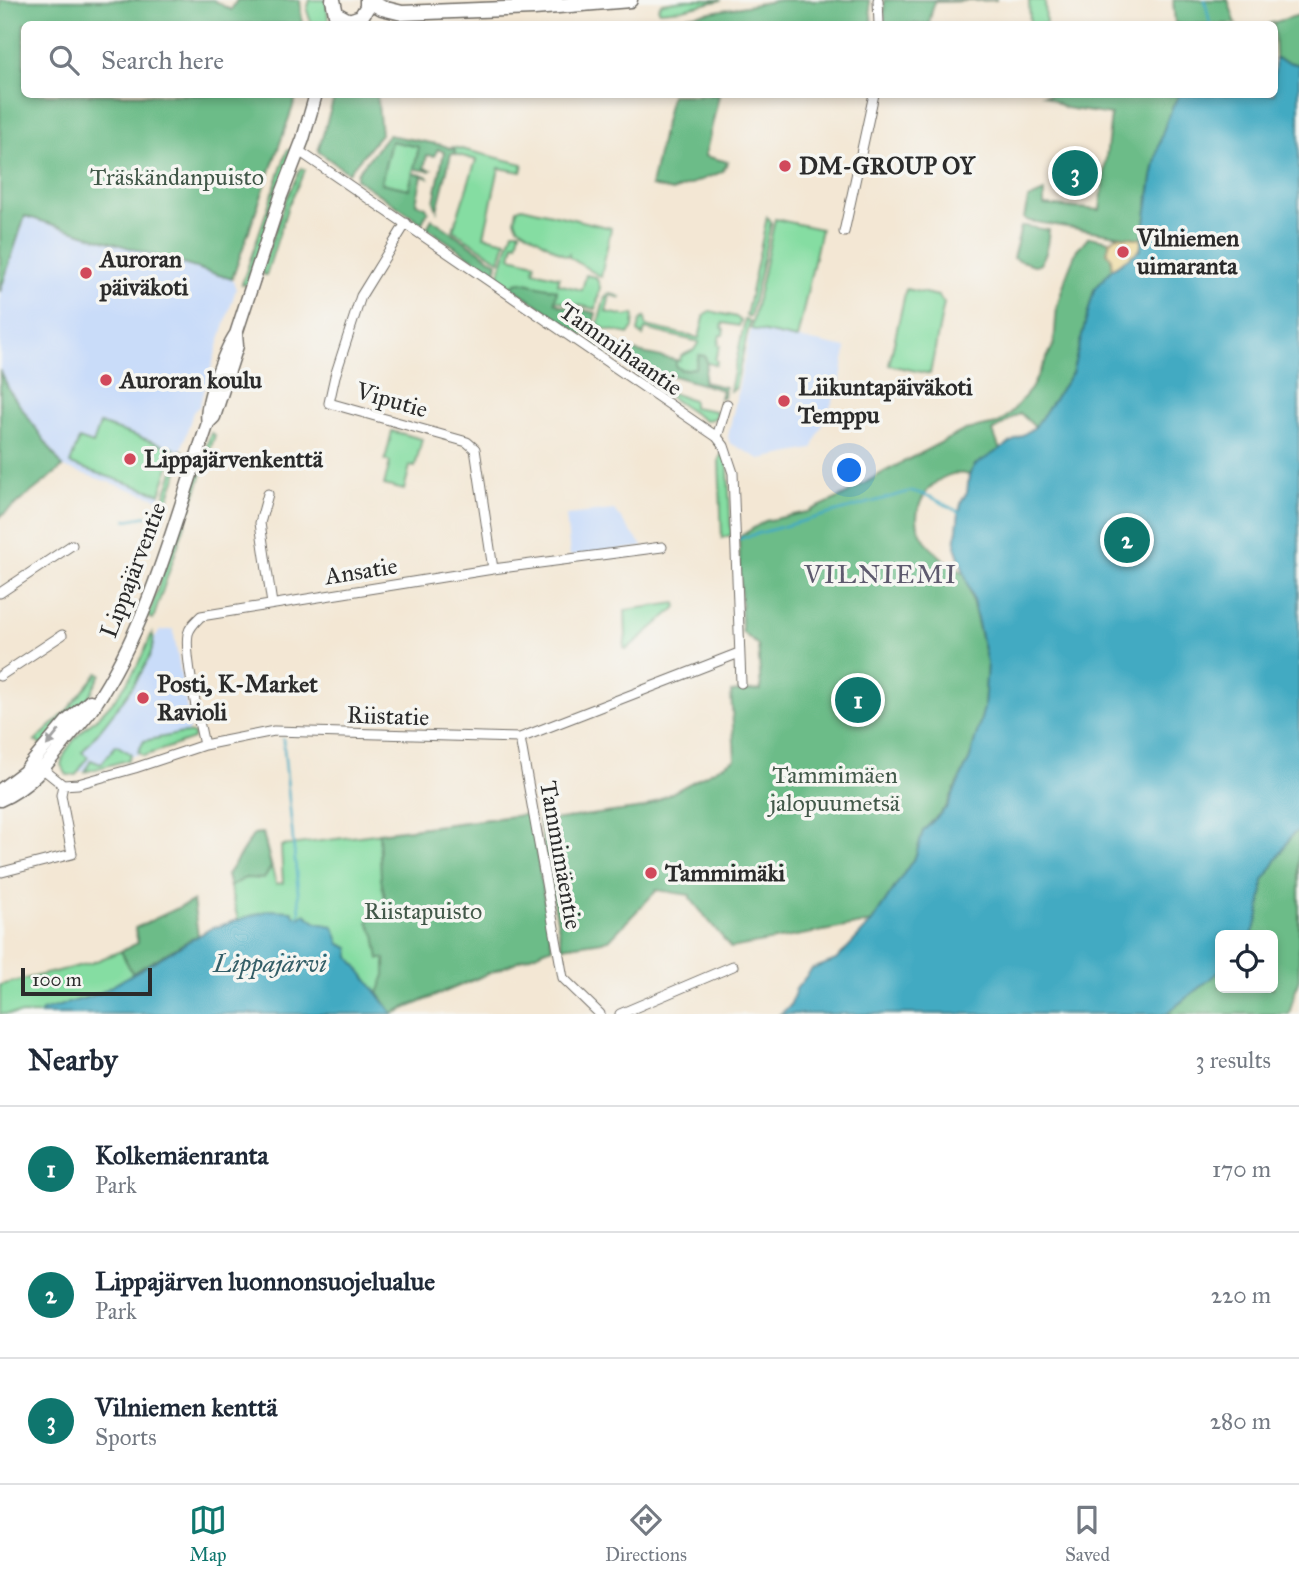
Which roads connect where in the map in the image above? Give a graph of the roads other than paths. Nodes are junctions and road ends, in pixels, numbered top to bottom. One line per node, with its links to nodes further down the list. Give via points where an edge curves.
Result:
1 (367, 0): 4 (main road, via 367,7); 5 (main road)
2 (630, 0): 5 (main road)
3 (878, 0): 6 (street)
4 (341, 13): 5 (main road, via 389,17)
5 (402, 13)
6 (879, 21)
7 (315, 98): 9 (main road, Lippajärventie)
8 (873, 98): 11 (street)
9 (299, 150): 10 (street, Tammihaantie); 26 (main road, Lippajärventie, via 236,334 237,346 214,417 208,423 140,618 103,688 67,721)
10 (406, 223): 13 (street, Tammihaantie); 17 (street, Viputie, via 361,296 329,403 467,442 475,449)
11 (844, 232)
12 (727, 404): 13 (street)
13 (717, 437): 21 (street, via 733,473)
14 (268, 494): 19 (street, via 260,523)
15 (72, 545): 18 (street)
16 (662, 547): 17 (street, Ansatie)
17 (493, 569): 19 (street, Ansatie)
18 (0, 593)
19 (272, 604): 25 (street, Ansatie, via 201,616 192,624 188,656)
20 (62, 635): 22 (street)
21 (739, 653): 23 (street); 24 (street, Riistatie)
22 (0, 676)
23 (741, 683)
24 (520, 738): 25 (street, Riistatie, via 274,732); 32 (street, Tammimäentie, via 563,978)
25 (204, 745): 27 (street, Riistatie)
26 (39, 765): 27 (street); 28 (main road, Lippajärventie); 29 (main road, Lippajärventie, via 19,789)
27 (63, 785): 30 (street, via 72,854)
28 (0, 790)
29 (0, 800)
30 (2, 872)
31 (733, 966): 33 (street)
32 (600, 1014)
33 (620, 1014)

